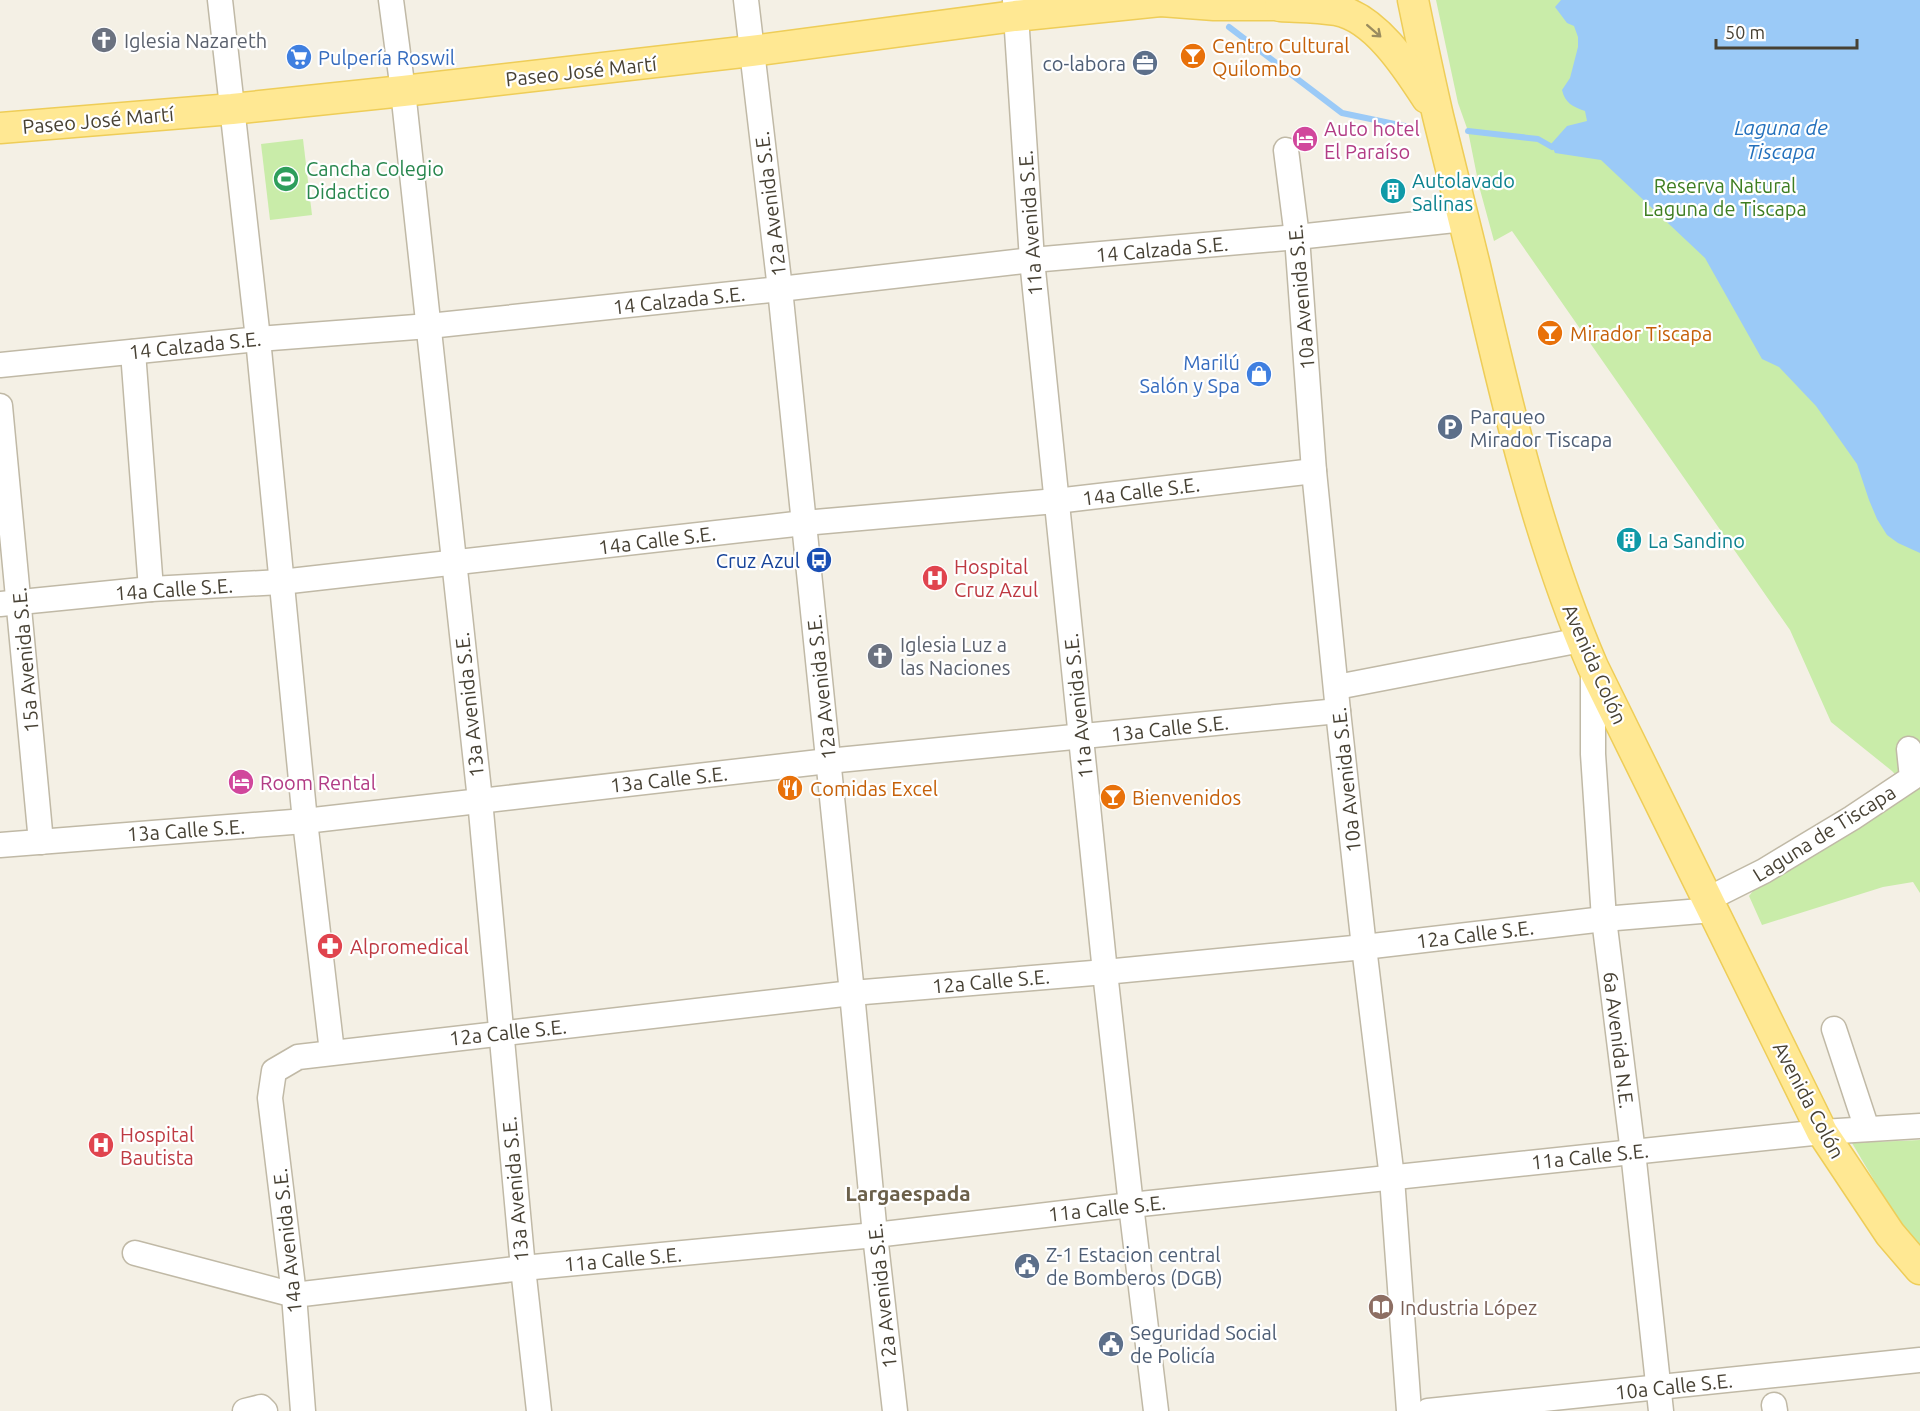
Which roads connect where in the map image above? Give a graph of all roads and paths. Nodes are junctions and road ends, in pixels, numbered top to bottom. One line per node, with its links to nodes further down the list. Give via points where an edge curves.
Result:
1 (220, 0): 11 (street)
2 (391, 0): 10 (street, 13a Avenida S.E.)
3 (746, 0): 9 (street, 12a Avenida S.E.)
4 (1363, 0): 7 (main road, Paseo José Martí)
5 (1413, 0): 12 (main road, Avenida Colón)
6 (1166, 1): 7 (main road, Paseo José Martí); 8 (main road, Paseo José Martí)
7 (1280, 6): 12 (main road, one-way to 12, via 1338,10 1365,23 1409,69)
8 (1015, 8): 9 (main road, Paseo José Martí); 17 (street, 11a Avenida S.E.)
9 (751, 51): 10 (main road, Paseo José Martí); 18 (street, 12a Avenida S.E.)
10 (403, 91): 11 (main road, Paseo José Martí); 19 (street, 13a Avenida S.E.)
11 (232, 109): 13 (main road, Paseo José Martí); 20 (street)
12 (1437, 115): 15 (main road, Avenida Colón)
13 (0, 128)
14 (1286, 150): 16 (street, 10a Avenida S.E.)
15 (1464, 219): 16 (street, 14 Calzada S.E.); 31 (main road, Avenida Colón, via 1529,486)
16 (1297, 237): 17 (street, 14 Calzada S.E.); 24 (street, 10a Avenida S.E.)
17 (1032, 260): 18 (street, 14 Calzada S.E.); 25 (street, 11a Avenida S.E.)
18 (780, 289): 19 (street, 14 Calzada S.E.); 26 (street, 12a Avenida S.E.)
19 (429, 326): 20 (street, 14 Calzada S.E.); 27 (street, 13a Avenida S.E.)
20 (258, 339): 21 (street, 14 Calzada S.E.); 28 (street)
21 (133, 352): 22 (street, 14 Calzada S.E.); 29 (street)
22 (0, 365)
23 (0, 406): 30 (street, 15a Avenida S.E.)
24 (1314, 471): 25 (street, 14a Calle S.E.); 32 (street, 10a Avenida S.E.)
25 (1056, 501): 26 (street, 14a Calle S.E.); 34 (street, 11a Avenida S.E.)
26 (804, 523): 27 (street, 14a Calle S.E.); 36 (street, 12a Avenida S.E.)
27 (454, 564): 28 (street, 14a Calle S.E.); 37 (street, 13a Avenida S.E.)
28 (281, 582): 29 (street, 14a Calle S.E.); 38 (street)
29 (150, 589): 30 (street, 14a Calle S.E.)
30 (10, 603): 39 (street, 15a Avenida S.E.)
31 (1587, 654): 32 (street); 41 (main road, Avenida Colón); 42 (street, 6a Avenida N.E.)
32 (1337, 687): 33 (street, 10a Avenida S.E.)
33 (1338, 711): 34 (street, 13a Calle S.E.); 43 (street, 10a Avenida S.E.)
34 (1082, 736): 36 (street, 13a Calle S.E.); 44 (street, 11a Avenida S.E.)
35 (1909, 749): 41 (street, Laguna de Tiscapa, via 1912,778)
36 (828, 761): 37 (street, 13a Calle S.E.); 45 (street, 12a Avenida S.E.)
37 (480, 800): 38 (street, 13a Calle S.E.); 47 (street, 13a Avenida S.E.)
38 (305, 821): 39 (street, 13a Calle S.E.); 48 (street)
39 (41, 842): 40 (street, 13a Calle S.E.)
40 (0, 845)
41 (1710, 904): 42 (street, 12a Calle S.E.); 52 (main road, Avenida Colón)
42 (1604, 919): 43 (street, 12a Calle S.E.); 53 (street, 6a Avenida N.E.)
43 (1364, 947): 44 (street, 12a Calle S.E.); 54 (street, 10a Avenida S.E.)
44 (1105, 972): 45 (street, 12a Calle S.E.); 55 (street, 11a Avenida S.E.)
45 (852, 993): 47 (street, 12a Calle S.E.); 56 (street, 12a Avenida S.E.)
46 (1834, 1029): 51 (street)
47 (501, 1033): 48 (street, 12a Calle S.E.); 58 (street, 13a Avenida S.E.)
48 (332, 1052): 49 (street, 12a Calle S.E., via 298,1057)
49 (274, 1071): 60 (street, 14a Avenida S.E., via 270,1098)
50 (1920, 1126): 51 (street, 11a Calle S.E.)
51 (1867, 1129): 52 (street, 11a Calle S.E.)
52 (1822, 1132): 53 (street, 11a Calle S.E.); 59 (main road, Avenida Colón, via 1890,1234)
53 (1633, 1152): 54 (street, 11a Calle S.E.); 62 (street, 6a Avenida N.E.)
54 (1392, 1178): 55 (street, 11a Calle S.E.); 69 (street, 10a Avenida S.E.)
55 (1131, 1205): 56 (street, 11a Calle S.E.); 68 (street, 11a Avenida S.E.)
56 (875, 1235): 58 (street, 11a Calle S.E.); 67 (street, 12a Avenida S.E.)
57 (135, 1253): 60 (street)
58 (523, 1268): 60 (street, 11a Calle S.E.); 66 (street, 13a Avenida S.E.)
59 (1920, 1269)
60 (294, 1295): 65 (street, 14a Avenida S.E.)
61 (1920, 1360): 62 (street, 10a Calle S.E.)
62 (1660, 1399): 70 (street, 10a Calle S.E.)
63 (245, 1411): 64 (street, via 256,1407)
64 (265, 1411)
65 (303, 1411)
66 (539, 1411)
67 (895, 1411)
68 (1156, 1411)
69 (1409, 1411)
70 (1428, 1411)

